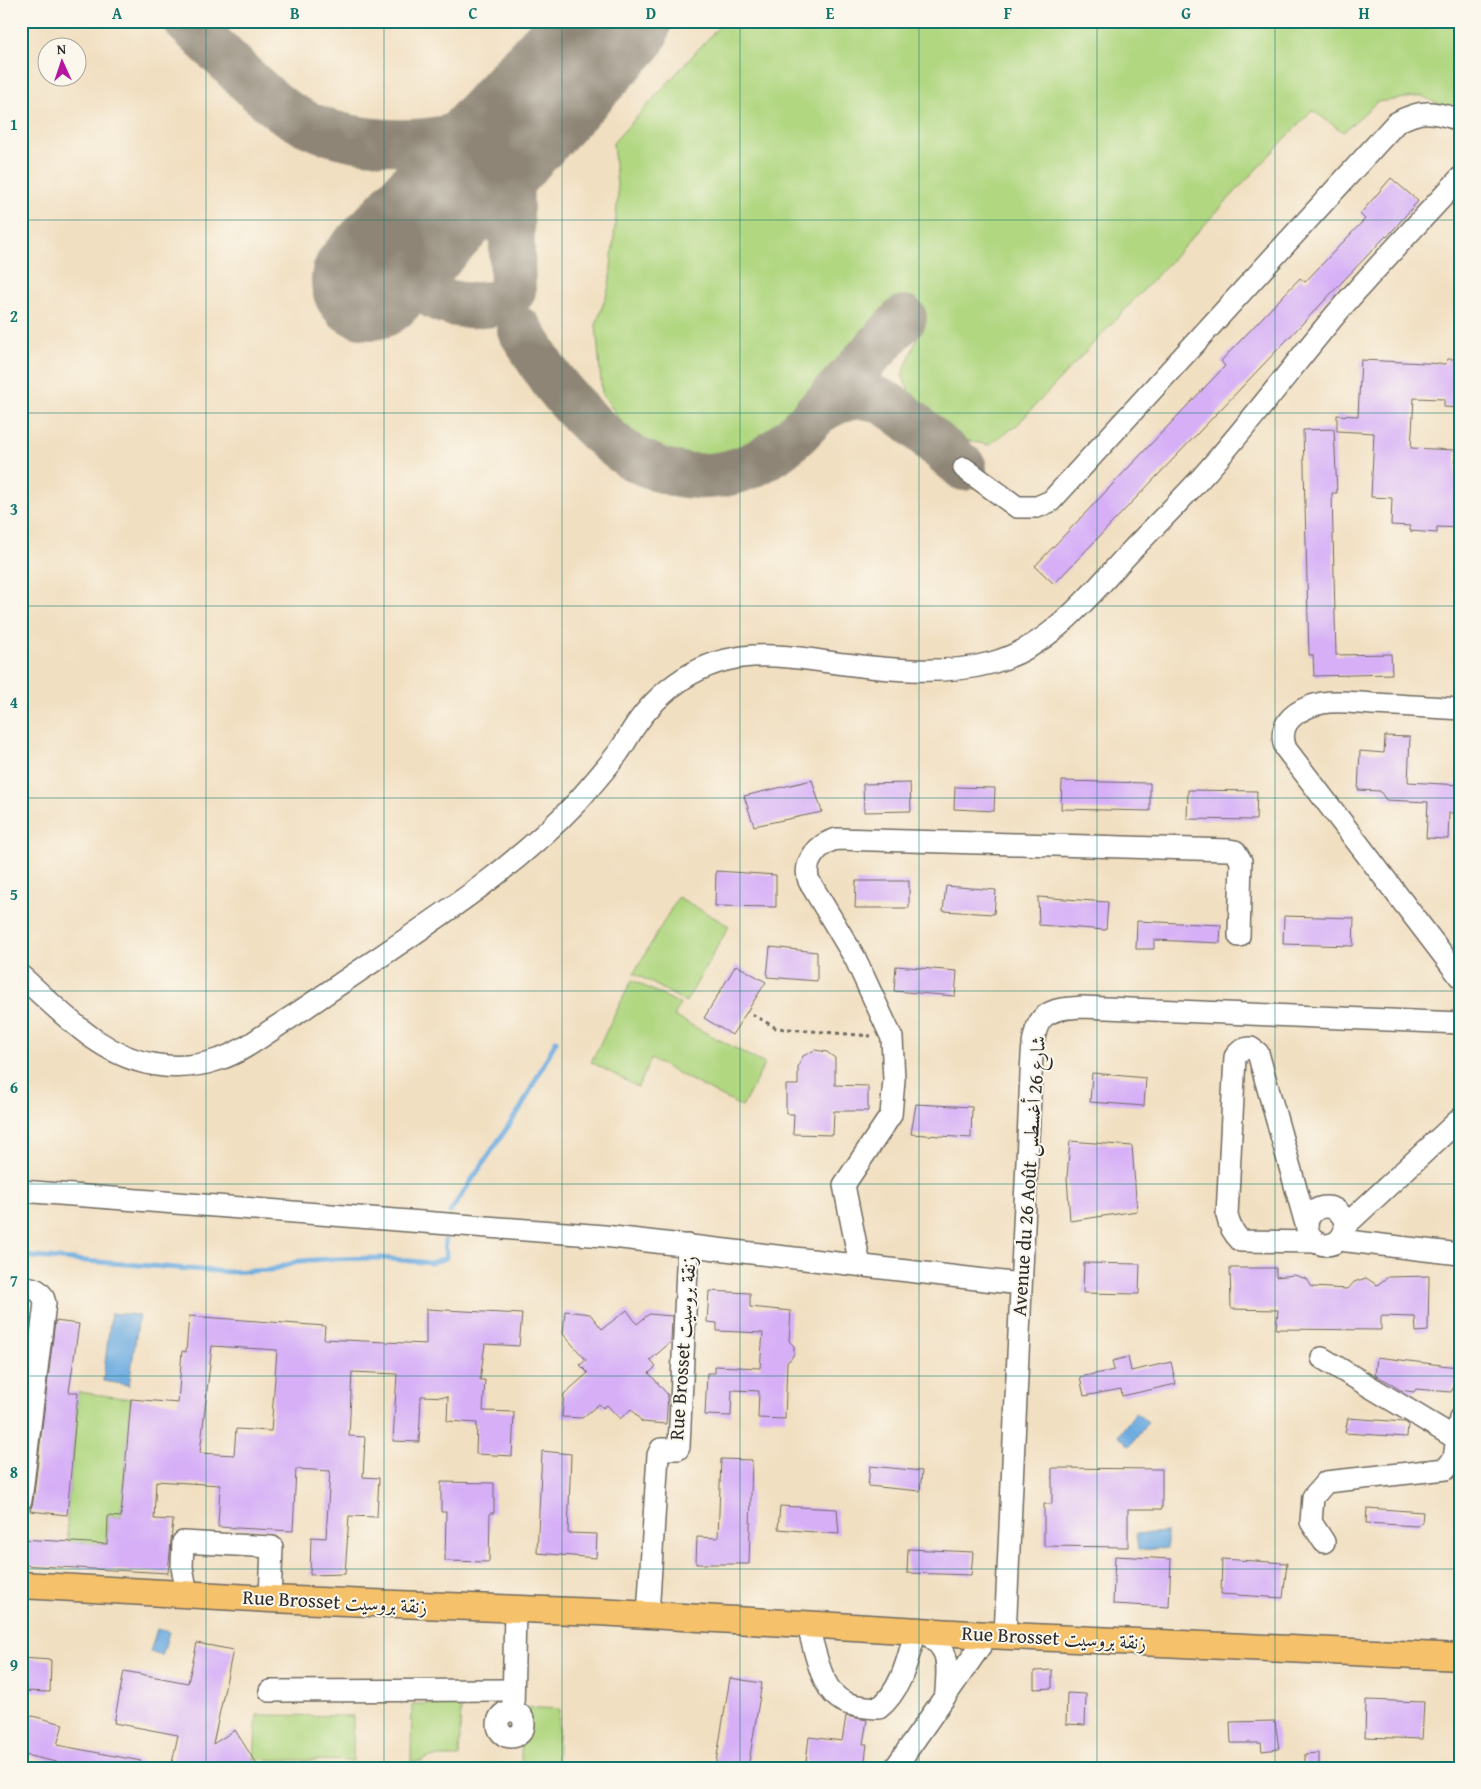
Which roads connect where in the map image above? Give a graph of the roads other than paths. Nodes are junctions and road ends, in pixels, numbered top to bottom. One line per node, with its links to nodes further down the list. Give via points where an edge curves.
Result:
1 (1460, 120): 3 (street, via 1438,112 1423,112 1396,123 1051,501 1037,507 1016,507)
2 (1460, 178): 6 (street, via 1340,309 1203,475 1060,626 1029,648 994,662 952,670 873,668 768,654 728,660 690,674 653,704 583,796 512,863 250,1045 220,1059 171,1066 122,1056 93,1040)
3 (964, 468)
4 (1460, 709): 7 (street, via 1324,703 1294,714 1286,725 1282,740)
5 (1239, 936): 15 (street, via 1241,862 1235,851 837,839 821,846 809,861 806,874 855,958 892,1038 894,1080 891,1115 844,1185)
6 (21, 976)
7 (1460, 977)
8 (1460, 1023): 16 (street, Avenue du 26 Août شارع 26 أغسطس, via 1082,1007 1060,1009 1044,1016 1035,1032)
9 (1460, 1119): 11 (street)
10 (21, 1191): 13 (street)
11 (1343, 1233): 12 (street, via 1332,1244 1324,1245); 12 (street, via 1343,1217 1330,1207 1313,1212 1309,1219); 14 (street)
12 (1312, 1235): 12 (street, via 1258,1053 1245,1048 1235,1057 1229,1226 1241,1241)
13 (688, 1245): 15 (street); 27 (street, Rue Brosset زنقة بروسيت, via 679,1447 658,1452)
14 (1460, 1254)
15 (860, 1265): 16 (street)
16 (1020, 1284): 30 (street, Avenue du 26 Août شارع 26 أغسطس)
17 (21, 1286): 21 (street, via 39,1291 45,1303)
18 (1322, 1358): 20 (street)
19 (1460, 1418): 20 (street)
20 (1457, 1439): 22 (street, via 1454,1458 1446,1469 1326,1482 1313,1497 1311,1522)
21 (21, 1500)
22 (1324, 1542)
23 (21, 1585): 24 (main road, Rue Brosset زنقة بروسيت)
24 (187, 1594): 25 (main road, Rue Brosset زنقة بروسيت); 25 (street, via 182,1567 183,1542 272,1547)
25 (270, 1599): 26 (main road, Rue Brosset زنقة بروسيت)
26 (515, 1609): 27 (main road, Rue Brosset زنقة بروسيت); 32 (street, via 513,1700)
27 (648, 1615): 28 (main road, Rue Brosset زنقة بروسيت)
28 (807, 1624): 29 (main road, Rue Brosset زنقة بروسيت); 29 (street, via 828,1688 839,1700 879,1708 888,1701 905,1670)
29 (920, 1631): 30 (main road, Rue Brosset زنقة بروسيت); 33 (street, via 942,1649 945,1656)
30 (997, 1635): 31 (main road, Rue Brosset زنقة بروسيت); 33 (street)
31 (1460, 1657)
32 (270, 1691)
33 (946, 1694): 34 (street)
34 (895, 1768)

